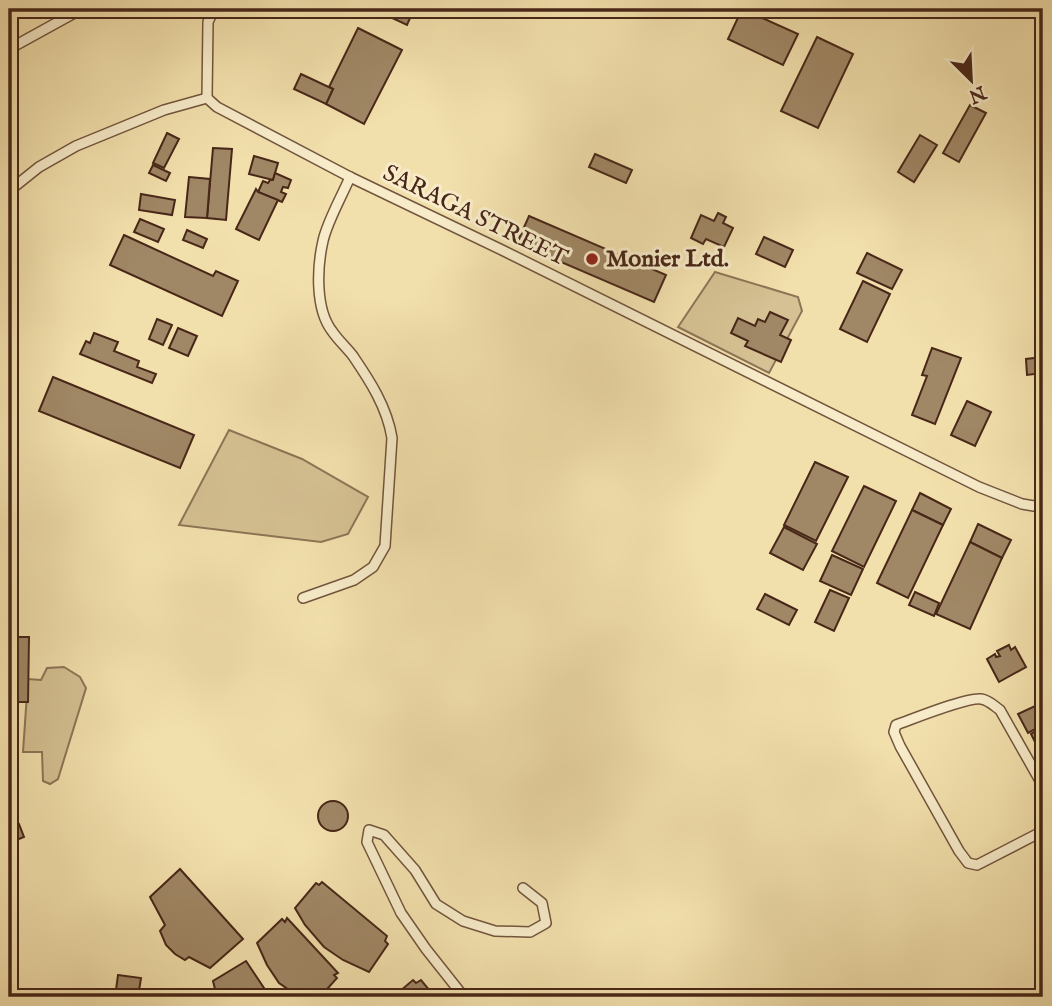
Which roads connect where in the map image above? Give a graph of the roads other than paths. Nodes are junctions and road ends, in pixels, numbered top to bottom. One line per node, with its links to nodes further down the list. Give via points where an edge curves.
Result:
1 (78, 9): 3 (street)
2 (214, 9): 4 (street, via 208,22)
3 (9, 49)
4 (207, 98): 5 (street, SARAGA STREET); 6 (street, via 164,110 76,146)
5 (350, 177): 7 (street, SARAGA STREET, via 979,486 1021,504); 8 (street, via 323,240 318,275 330,329 352,354 389,420 392,438 385,546 373,567 354,580)
6 (9, 191)
7 (1043, 505)
8 (303, 598)
9 (1043, 786): 10 (street, via 1000,710 982,699 896,725 900,746 968,863 977,865)
10 (1043, 831)
11 (523, 888): 12 (street, via 542,902 546,923 530,932 495,931 463,921 436,904 415,870 384,835 369,830 367,842 401,913)
12 (464, 997)

